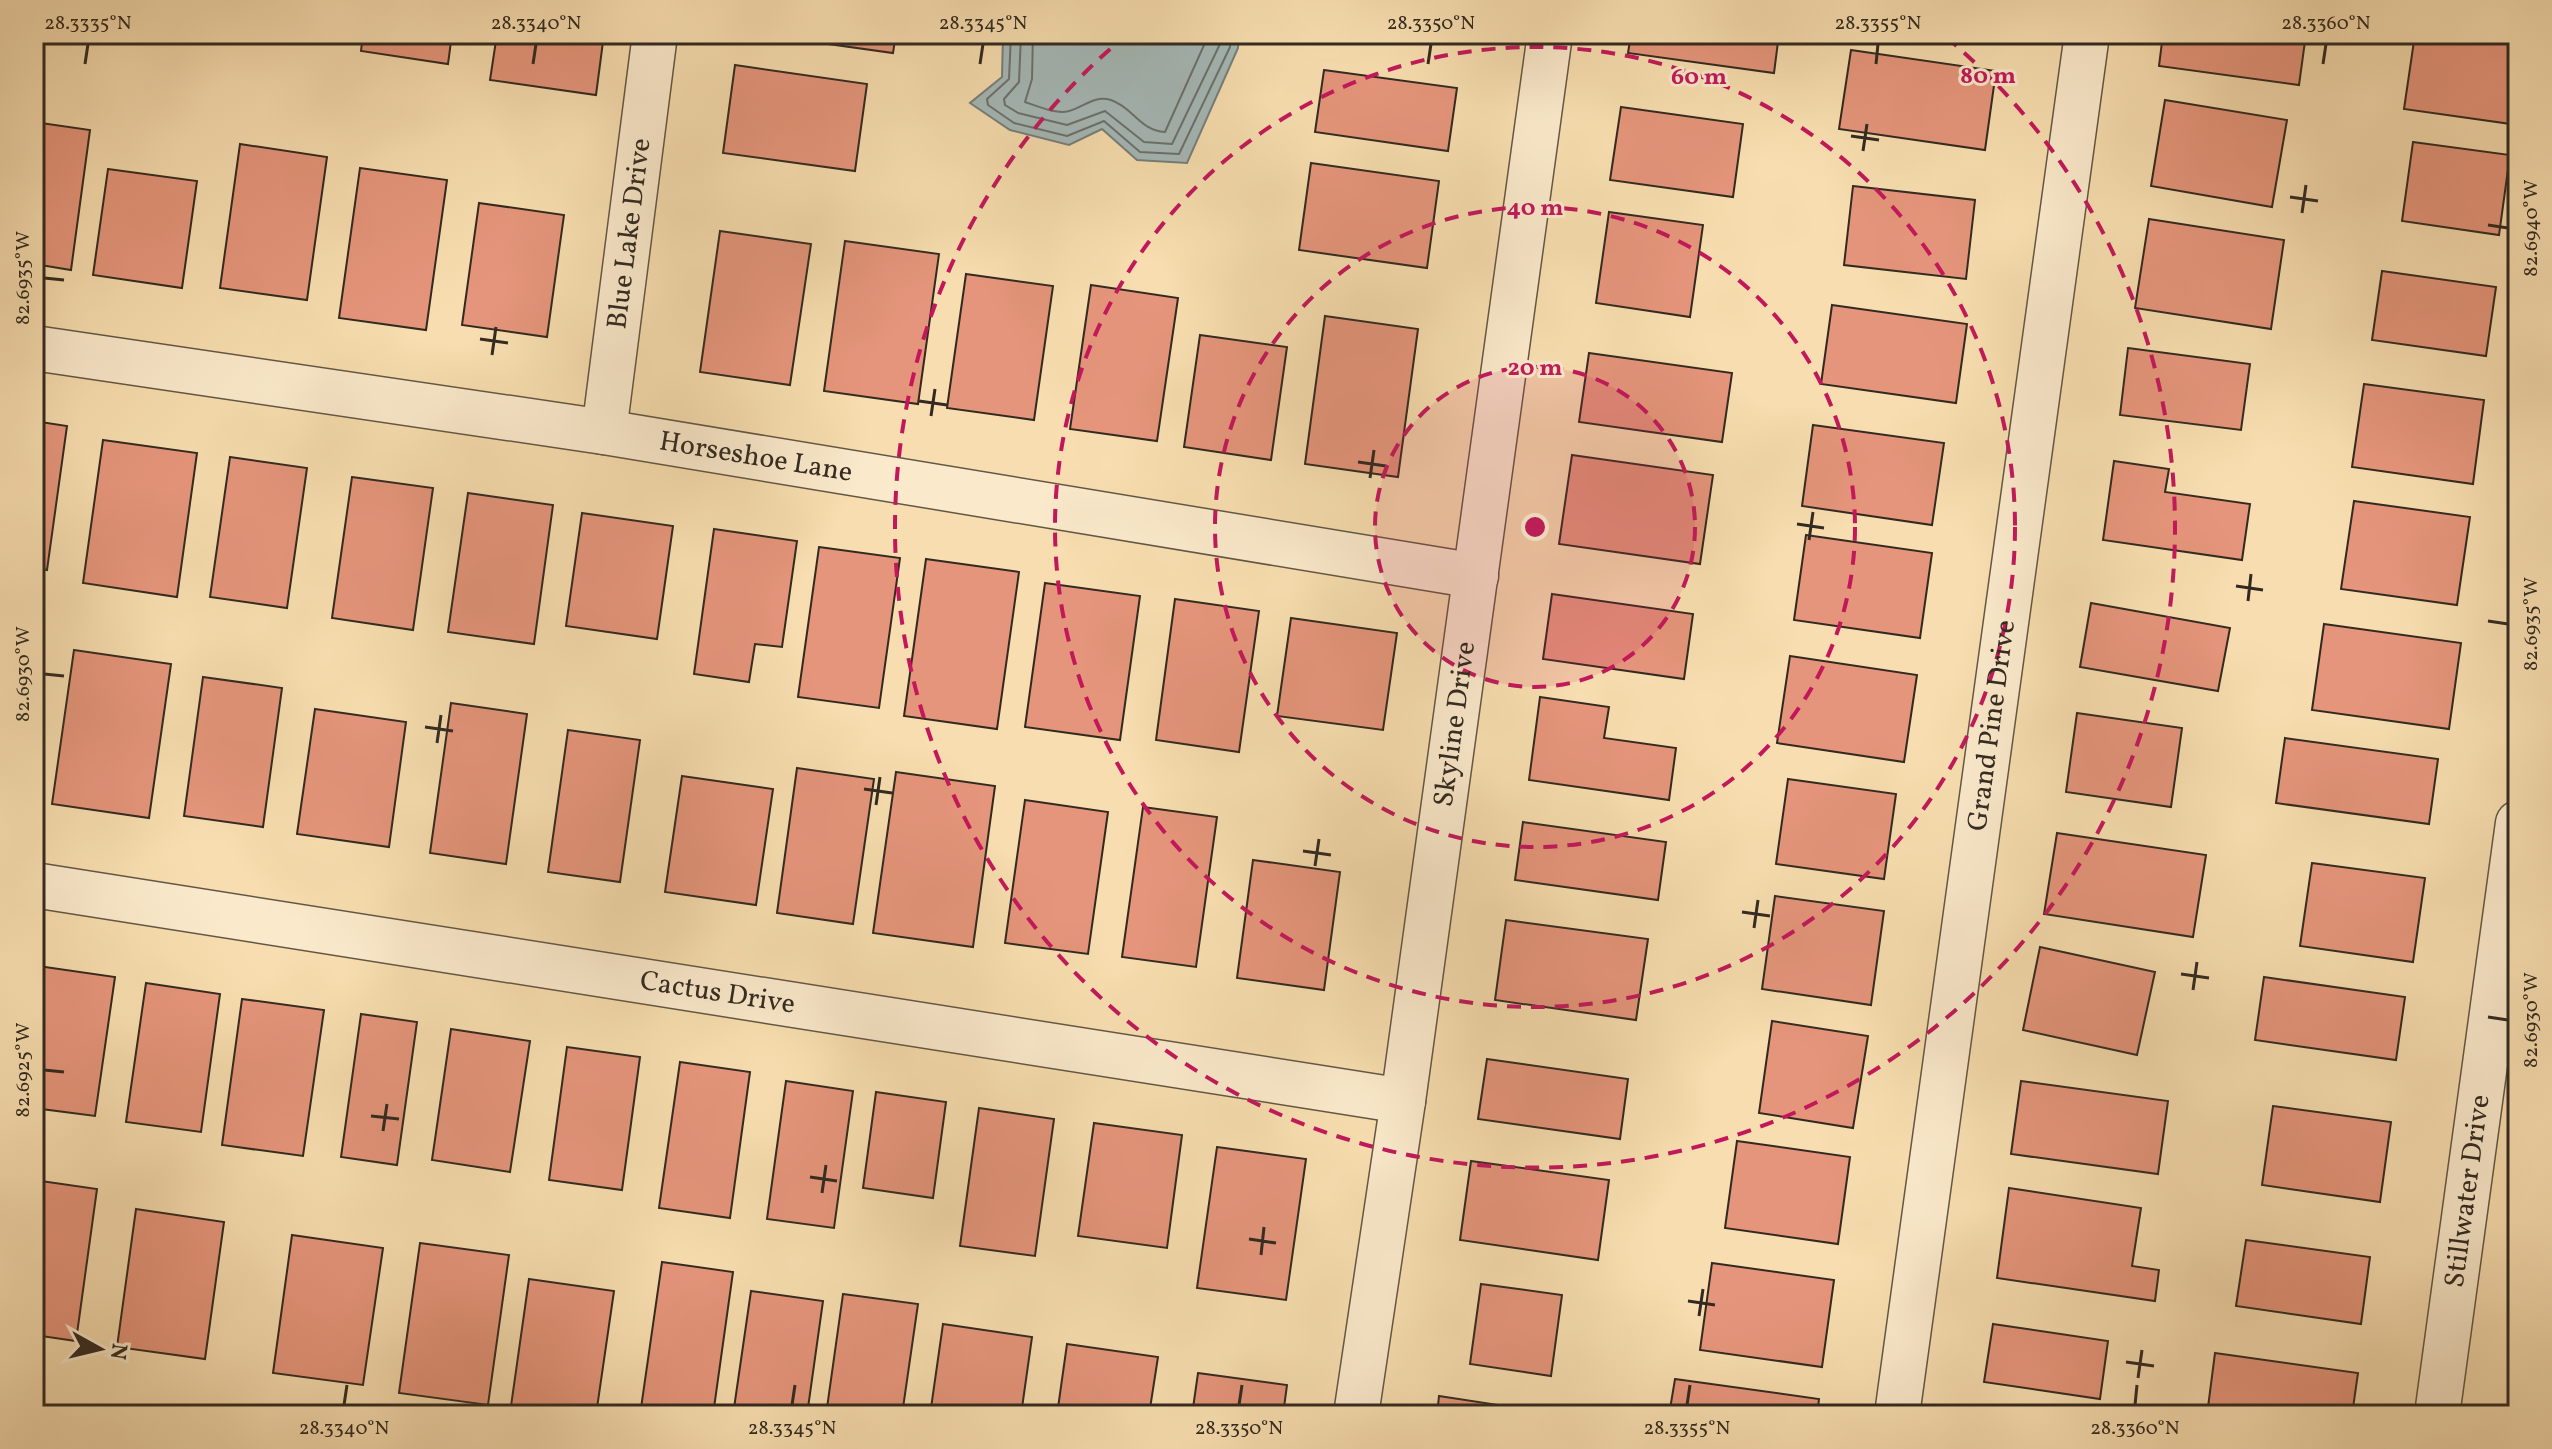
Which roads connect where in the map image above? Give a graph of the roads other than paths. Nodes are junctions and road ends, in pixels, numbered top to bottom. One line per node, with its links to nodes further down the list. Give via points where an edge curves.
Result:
1 (655, 34): 5 (street, Blue Lake Drive)
2 (1550, 34): 6 (street, Skyline Drive)
3 (2087, 34): 11 (street, Grand Pine Drive)
4 (34, 348): 5 (street, Horseshoe Lane)
5 (604, 432): 6 (street, Horseshoe Lane)
6 (1476, 576): 9 (street, Skyline Drive)
7 (2518, 823): 12 (street, Stillwater Drive)
8 (34, 885): 9 (street, Cactus Drive)
9 (1403, 1101): 10 (street, Skyline Drive)
10 (1356, 1415)
11 (1897, 1415)
12 (2437, 1415)

